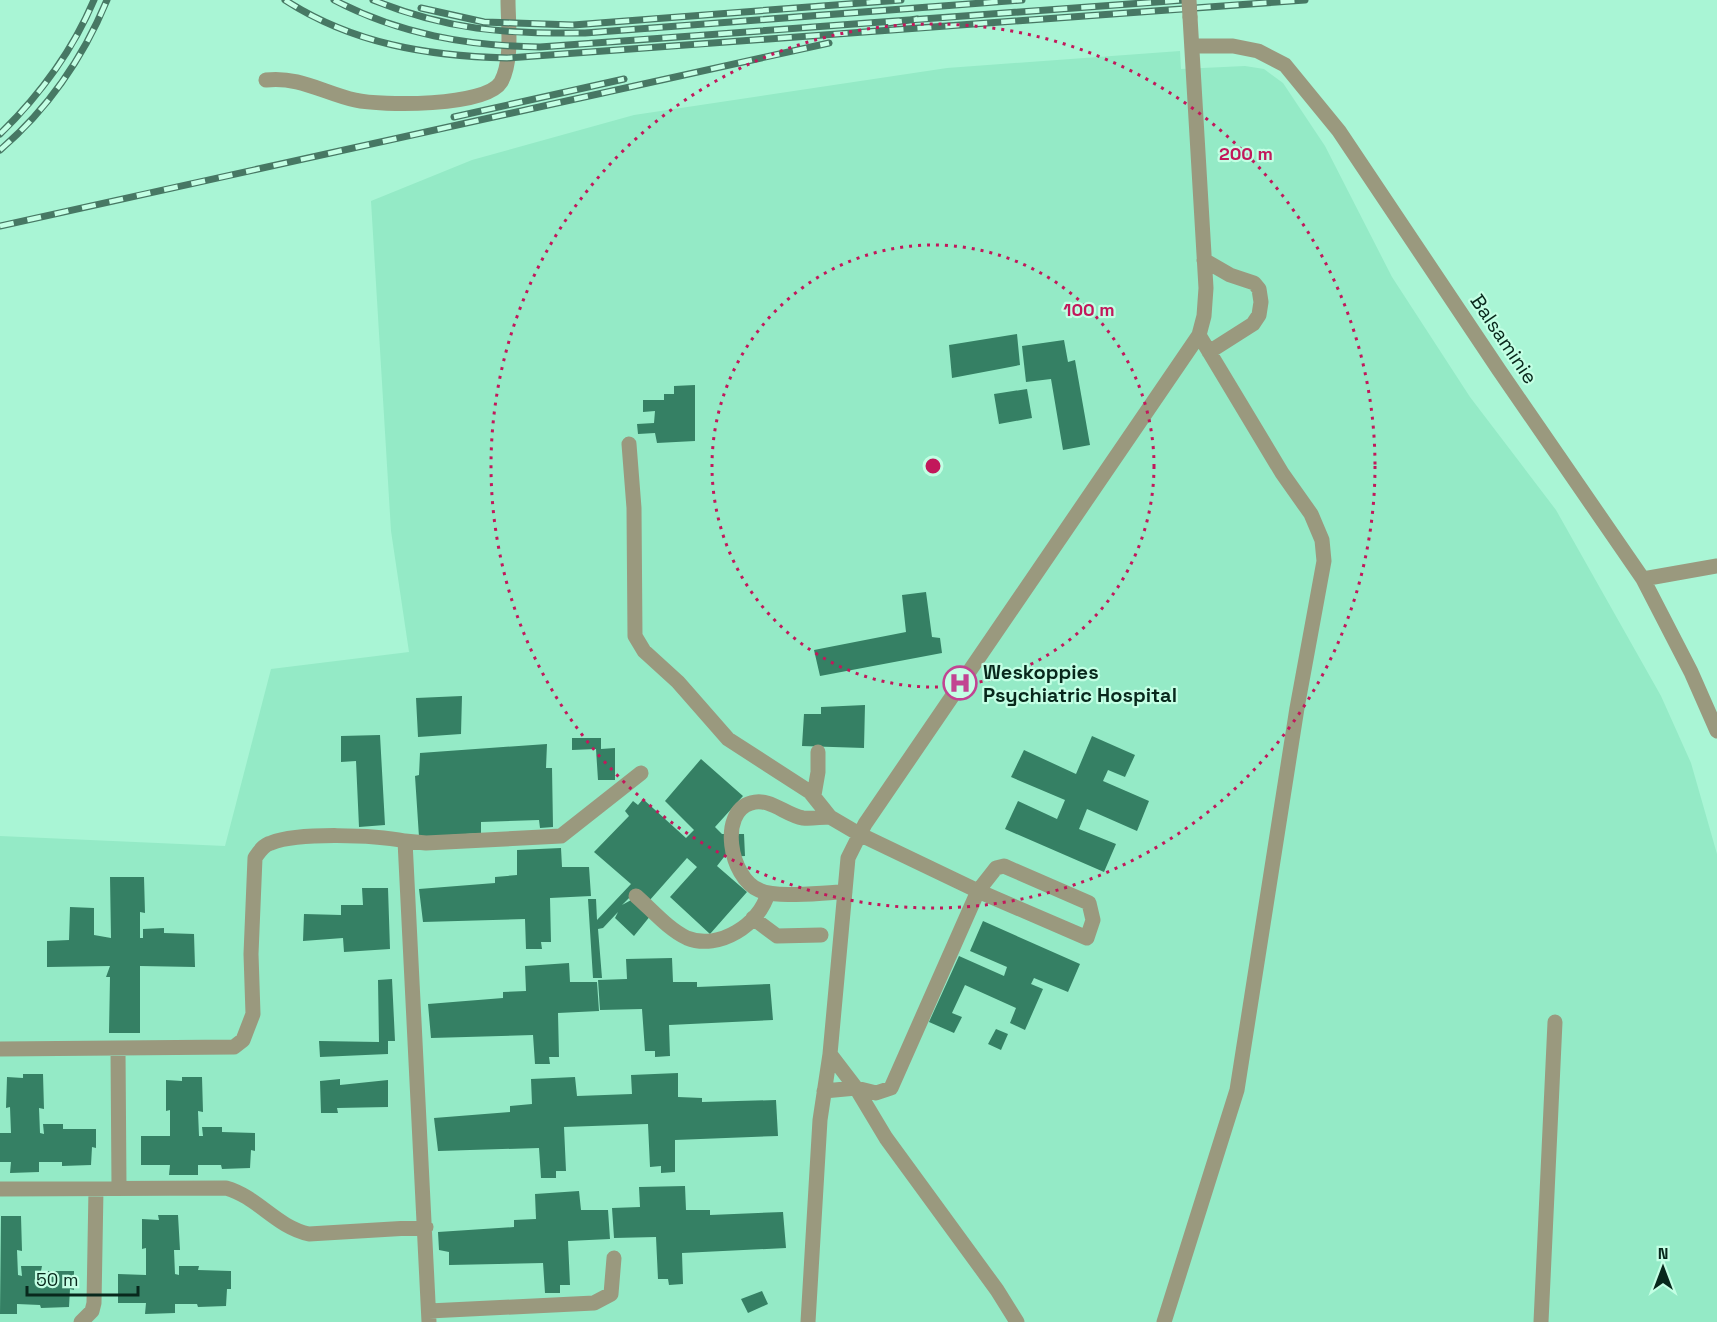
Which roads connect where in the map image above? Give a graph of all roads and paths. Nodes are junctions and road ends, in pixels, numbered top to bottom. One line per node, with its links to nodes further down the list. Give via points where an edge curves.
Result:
1 (508, 0): 4 (street, via 505,72 500,84 482,94 428,102 356,100 302,81)
2 (1189, 0): 3 (street, bridge)
3 (1192, 46): 5 (street); 10 (street, Balsaminie, via 1233,46 1258,51 1285,64 1300,81 1339,131)
4 (266, 80)
5 (1204, 260): 6 (street, via 1206,303); 7 (street, via 1254,283 1262,302 1253,324)
6 (1199, 335): 7 (street); 16 (street)
7 (1209, 352): 39 (street, via 1311,514 1323,540 1324,561 1237,1090)
8 (629, 444): 14 (street, via 638,645 678,682 728,739)
9 (1717, 566): 10 (street)
10 (1643, 579): 11 (street, Balsaminie)
11 (1717, 731)
12 (818, 752): 14 (street)
13 (641, 773): 17 (street, via 561,836)
14 (814, 795): 15 (street)
15 (830, 817): 16 (street); 19 (street, via 802,818 757,802 745,805 737,813 732,835 734,863 747,881)
16 (859, 834): 18 (street); 20 (street, via 848,858)
17 (405, 841): 26 (street, via 353,836 269,843 255,858 253,1014 243,1040 229,1048); 33 (street)
18 (978, 891): 18 (street, via 1054,923 1087,938 1093,920 1089,903 1004,866 996,868); 28 (street, via 891,1088 876,1093)
19 (768, 892): 20 (street); 22 (street)
20 (845, 892): 27 (street)
21 (636, 896): 22 (street, via 691,939 734,934)
22 (753, 918): 23 (street, via 777,936)
23 (821, 935)
24 (1555, 1022): 40 (street)
25 (0, 1049): 26 (street)
26 (118, 1050): 30 (street)
27 (830, 1054): 28 (street); 29 (street)
28 (856, 1088): 29 (street); 38 (street, via 886,1138)
29 (825, 1091): 37 (street, via 812,1221)
30 (119, 1187): 32 (street); 33 (street, via 226,1188 253,1199 289,1227 309,1234)
31 (0, 1189): 32 (street)
32 (96, 1189): 36 (street, via 94,1303)
33 (426, 1227): 35 (street)
34 (614, 1258): 35 (street, via 611,1294 594,1303)
35 (429, 1316)
36 (81, 1322)
37 (808, 1322)
38 (1017, 1322)
39 (1164, 1322)
40 (1541, 1322)

